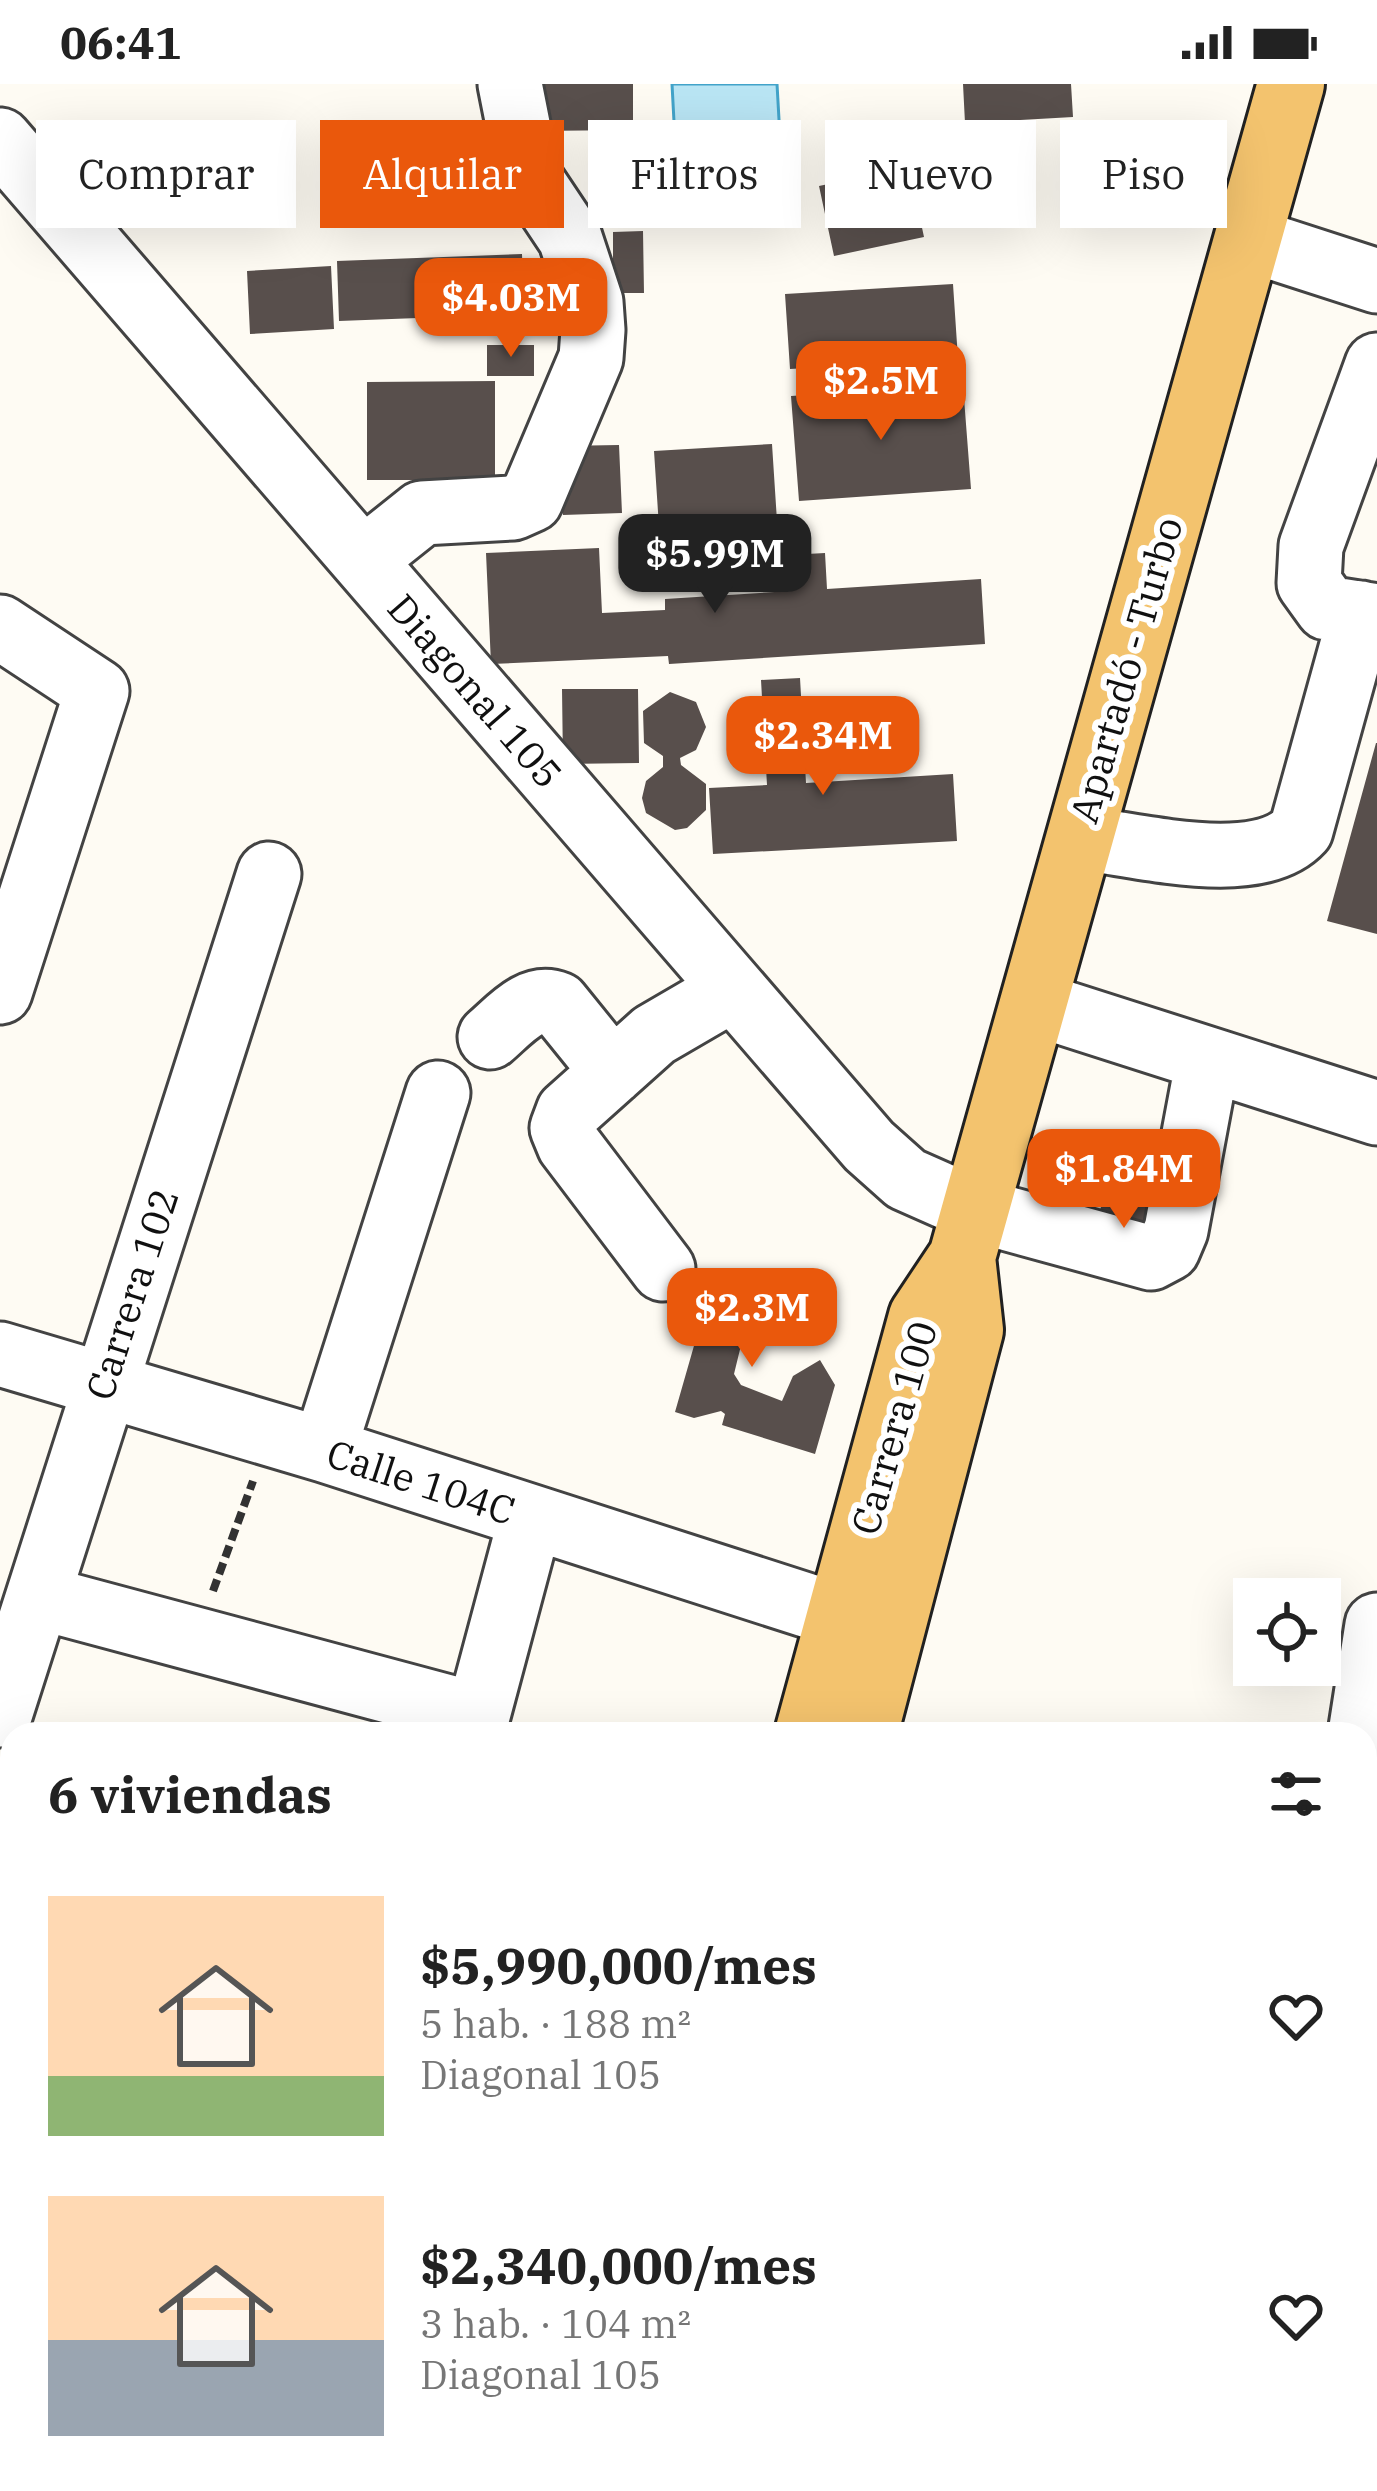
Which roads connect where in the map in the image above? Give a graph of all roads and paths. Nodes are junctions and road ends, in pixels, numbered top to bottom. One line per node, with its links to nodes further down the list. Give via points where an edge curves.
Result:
1 (510, 84): 7 (street, via 528,176 583,269 591,358 531,500 422,513)
2 (1291, 84): 4 (main road, Apartadó - Turbo)
3 (0, 140): 7 (street, Diagonal 105)
4 (1247, 239): 5 (street); 10 (main road, Apartadó - Turbo)
5 (1377, 281)
6 (1377, 365): 8 (street, via 1311,546 1310,583 1327,608)
7 (363, 560): 12 (street, Diagonal 105)
8 (1369, 614): 10 (street, via 1301,830 1285,847 1233,856)
9 (0, 627): 13 (street, via 97,691)
10 (1080, 838): 14 (main road, Apartadó - Turbo)
11 (268, 874): 23 (street, Carrera 102)
12 (733, 989): 17 (street, via 654,1035); 20 (street, Diagonal 105, via 869,1146)
13 (0, 992)
14 (1034, 1003): 16 (street); 20 (main road, Apartadó - Turbo)
15 (490, 1036): 17 (street, via 533,1001 547,1000)
16 (1208, 1059): 19 (street); 20 (street, Diagonal 105, via 1168,1250 1150,1258)
17 (613, 1072): 21 (street, via 568,1112 562,1128)
18 (438, 1093): 24 (street)
19 (1377, 1113)
20 (969, 1233): 27 (main road, Carrera 100, via 922,1317); 34 (main road, Carrera 100, via 970,1330)
21 (663, 1268)
22 (0, 1354): 23 (street, Calle 104C)
23 (102, 1384): 24 (street, Calle 104C); 26 (street, Carrera 102)
24 (297, 1442): 25 (street, Calle 104C); 29 (path)
25 (531, 1517): 27 (street, Calle 104C); 32 (street)
26 (38, 1598): 29 (street); 30 (street, Carrera 102)
27 (840, 1616): 33 (main road, Carrera 100)
28 (1377, 1625): 35 (street)
29 (196, 1639): 31 (street)
30 (0, 1714)
31 (468, 1722)
32 (476, 1722)
33 (811, 1722)
34 (867, 1722)
35 (1362, 1722)

